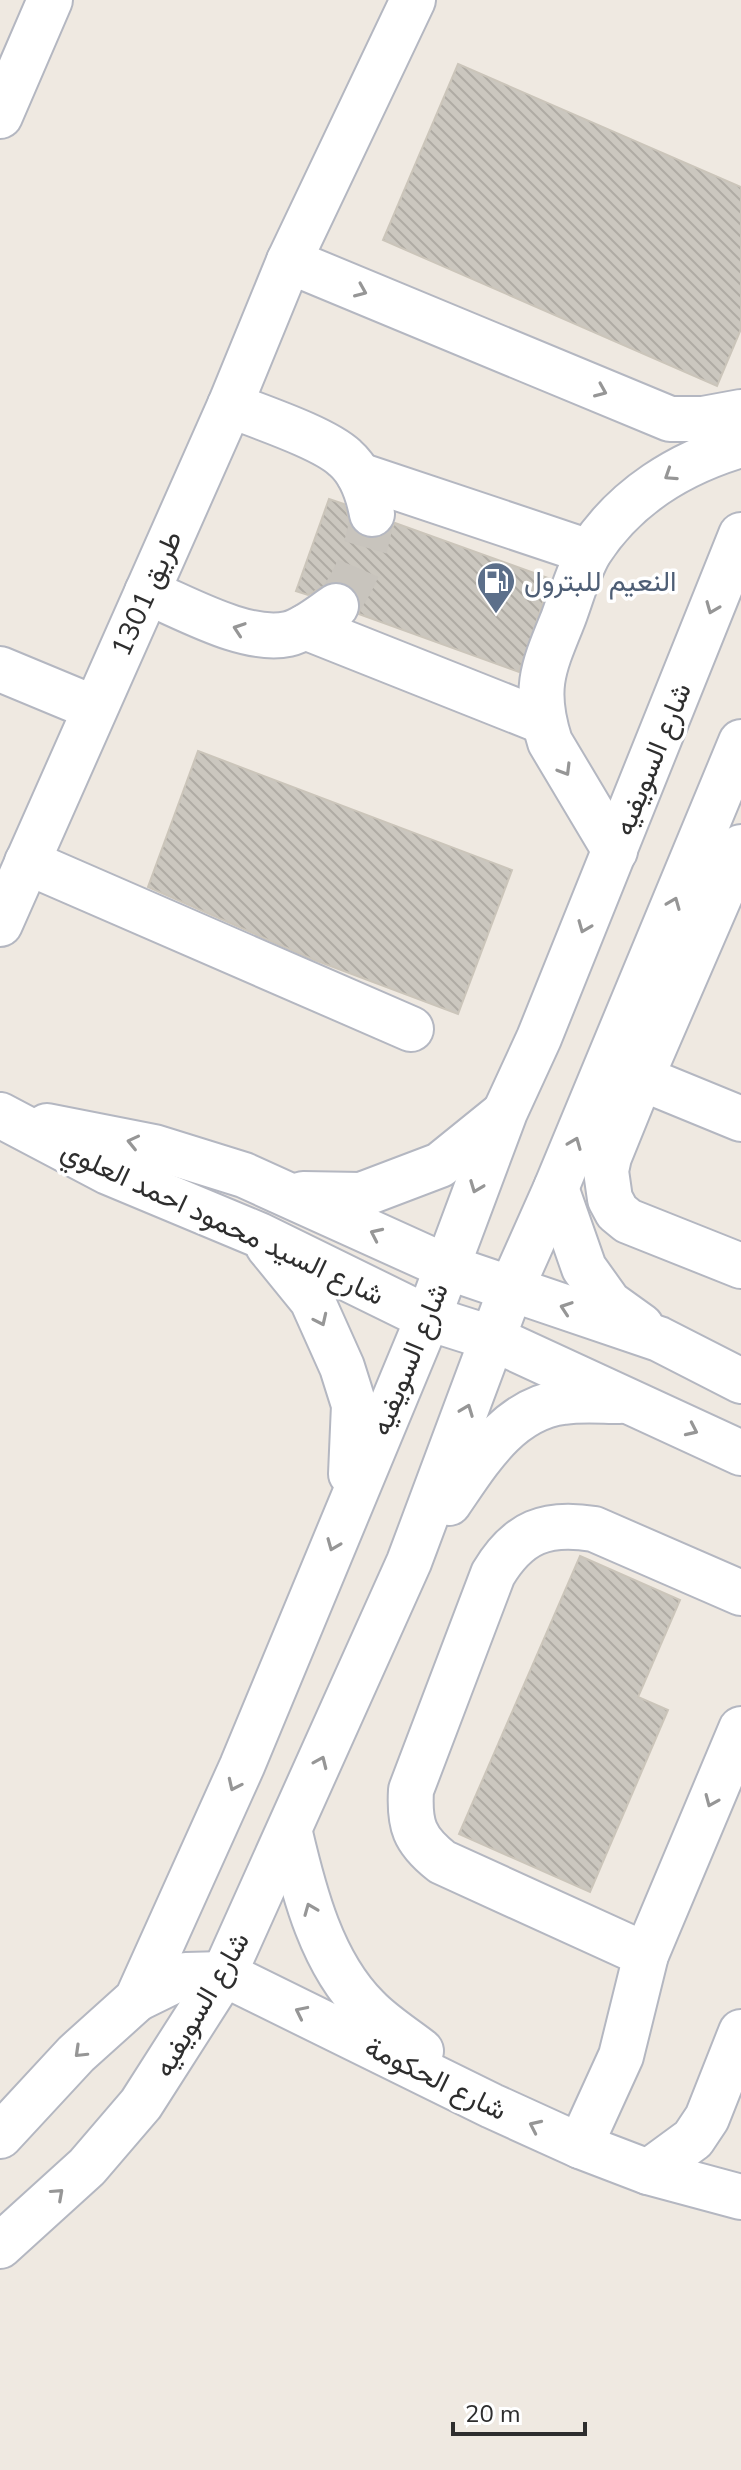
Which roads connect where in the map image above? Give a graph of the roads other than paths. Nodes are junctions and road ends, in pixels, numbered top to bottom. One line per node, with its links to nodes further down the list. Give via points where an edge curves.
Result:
1 (50, 0): 3 (street)
2 (413, 0): 4 (street, طريق 1301)
3 (0, 116)
4 (289, 261): 5 (street, طريق 1301); 6 (street, one-way to 6, via 670,419)
5 (230, 405): 9 (street, via 327,445 345,458 366,495); 10 (street, طريق 1301)
6 (741, 412)
7 (741, 445): 9 (street, one-way to 9, via 675,470 632,502)
8 (741, 535): 16 (street, شارع السويفيه, one-way to 16)
9 (589, 552): 13 (street, via 542,671)
10 (147, 592): 12 (street, طريق 1301); 13 (street, one-way to 10, via 320,616 290,634 264,636)
11 (0, 669): 12 (street)
12 (94, 708): 17 (street, طريق 1301)
13 (544, 722): 16 (street, one-way to 16, via 559,760)
14 (741, 742): 24 (street, شارع السويفيه, one-way to 14)
15 (741, 847): 20 (street)
16 (615, 851): 21 (street, شارع السويفيه, one-way to 21)
17 (27, 862): 18 (street, طريق 1301); 19 (street)
18 (0, 924)
19 (411, 1029)
20 (641, 1078): 23 (street); 27 (street, via 606,1171 610,1199 628,1221)
21 (505, 1112): 25 (street, via 440,1165 361,1195); 28 (street, شارع السويفيه, one-way to 28)
22 (8, 1118): 25 (street, شارع السيد محمود احمد العلوي, one-way to 22, via 154,1147); 26 (street, شارع السيد محمود احمد العلوي, via 108,1172)
23 (741, 1119)
24 (556, 1188): 29 (street, شارع السويفيه); 32 (street, via 584,1268 609,1303)
25 (288, 1193): 28 (street, شارع السيد محمود احمد العلوي, one-way to 25)
26 (259, 1235): 30 (street, شارع السيد محمود احمد العلوي); 36 (street, one-way to 36, via 312,1300 342,1367 354,1405)
27 (741, 1266)
28 (447, 1267): 29 (street, شارع السيد محمود احمد العلوي); 30 (street, شارع السويفيه)
29 (511, 1289): 31 (street, شارع السويفيه); 32 (street, شارع السيد محمود احمد العلوي, one-way to 29)
30 (428, 1318): 31 (street, شارع السيد محمود احمد العلوي); 36 (street, شارع السويفيه)
31 (494, 1339): 34 (street, شارع السيد محمود احمد العلوي); 37 (street, شارع السويفيه, one-way to 31)
32 (659, 1339): 33 (street, شارع السيد محمود احمد العلوي)
33 (741, 1381)
34 (630, 1401): 35 (street, شارع السيد محمود احمد العلوي, one-way to 35); 37 (street, via 563,1402 531,1410 478,1460)
35 (741, 1453)
36 (349, 1506): 43 (street, شارع السويفيه, one-way to 43, via 242,1766)
37 (409, 1562): 40 (street, شارع السويفيه, one-way to 37)
38 (741, 1593): 41 (street, via 594,1529 570,1525 524,1537 493,1574 411,1790 414,1831 442,1862)
39 (741, 1729): 41 (street, one-way to 41)
40 (290, 1833): 42 (street, شارع السويفيه); 45 (street, one-way to 40, via 366,2008 333,1962 306,1901)
41 (646, 1955): 47 (street, via 621,2056)
42 (224, 1974): 43 (street, شارع الحكومة, via 186,1975); 45 (street, شارع الحكومة, one-way to 42); 50 (street, شارع السويفيه, one-way to 42, via 87,2167 141,2104)
43 (137, 1999): 46 (street, شارع السويفيه, one-way to 46, via 76,2054)
44 (741, 2032): 48 (street, via 707,2118 693,2139)
45 (492, 2106): 47 (street, شارع الحكومة, one-way to 45)
46 (0, 2136)
47 (580, 2146): 48 (street, شارع الحكومة)
48 (648, 2172): 49 (street, شارع الحكومة)
49 (741, 2197)
50 (0, 2246)

